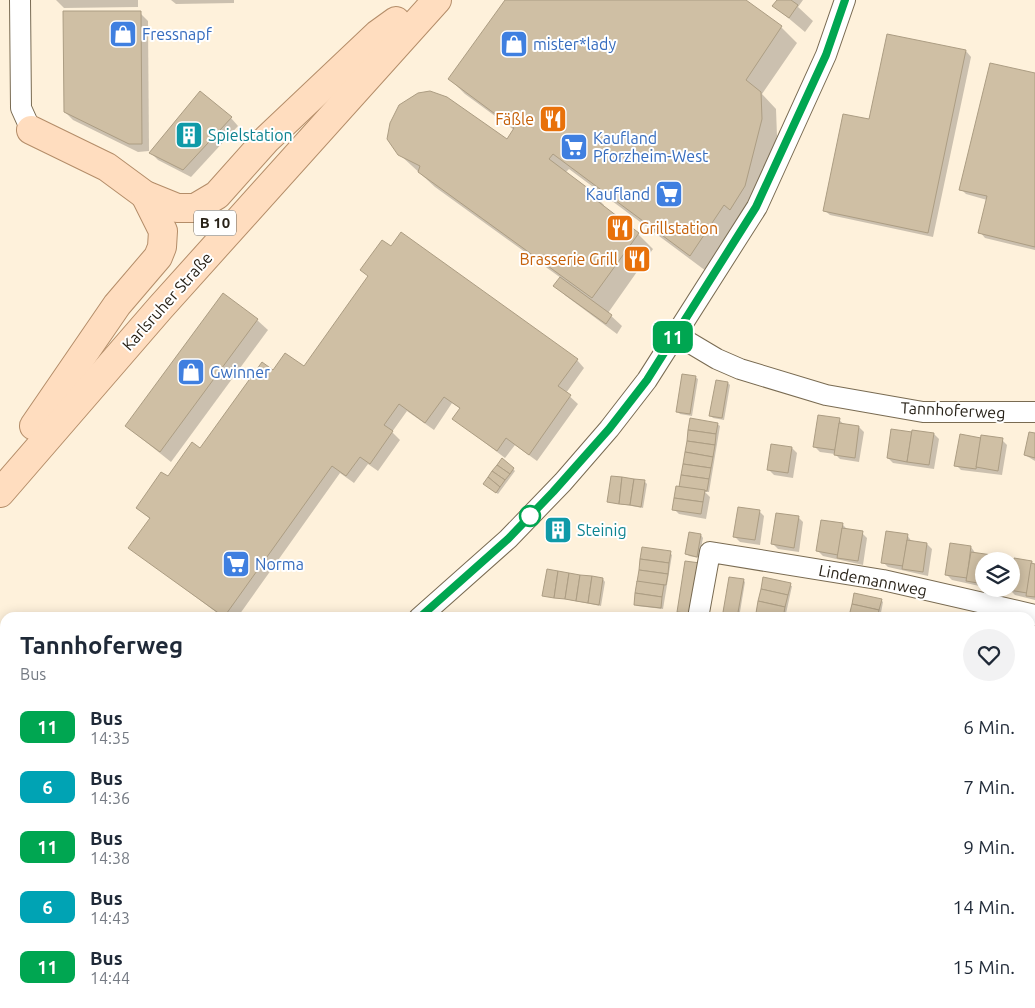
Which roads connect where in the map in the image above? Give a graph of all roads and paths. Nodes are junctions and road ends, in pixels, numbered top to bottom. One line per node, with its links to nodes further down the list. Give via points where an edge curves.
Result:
1 (20, 0): 6 (street, via 21,108)
2 (413, 0): 5 (main road, Karlsruher Straße / B 10)
3 (437, 0): 12 (main road, Karlsruher Straße / B 10, via 147,322)
4 (844, 0): 8 (street, via 822,64 756,207)
5 (396, 21): 7 (main road, via 278,127 217,195 205,204 190,209 177,208); 10 (main road, Karlsruher Straße / B 10)
6 (31, 130): 7 (main road, via 107,167)
7 (145, 195): 10 (main road, via 163,231 158,257 117,305)
8 (675, 334): 9 (street, Tannhoferweg, via 740,369 826,395 923,412); 13 (street, via 624,411 563,482 508,539)
9 (1035, 412)
10 (34, 426): 11 (main road, Karlsruher Straße / B 10)
11 (0, 467)
12 (0, 493)
13 (426, 612)
14 (699, 612): 15 (street, Lindemannweg, via 710,552 882,580)
15 (1022, 612)

